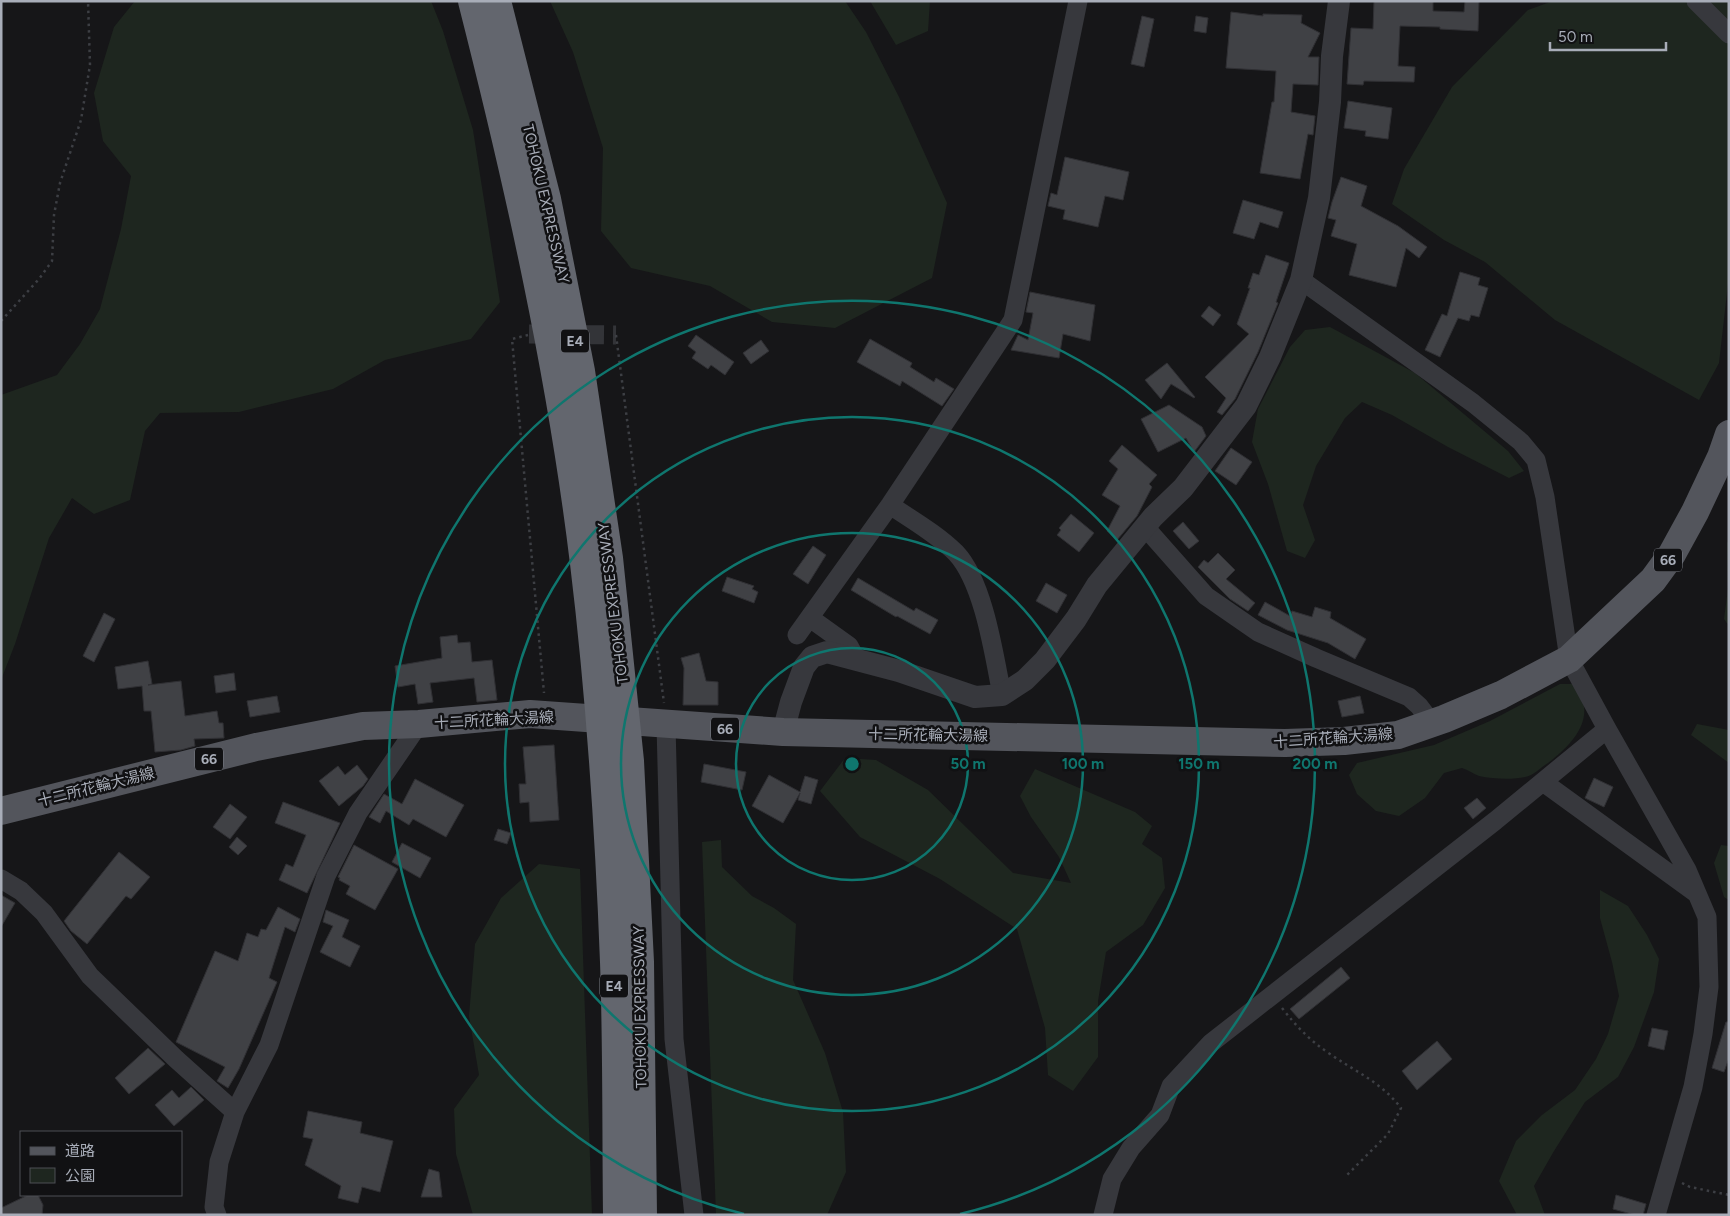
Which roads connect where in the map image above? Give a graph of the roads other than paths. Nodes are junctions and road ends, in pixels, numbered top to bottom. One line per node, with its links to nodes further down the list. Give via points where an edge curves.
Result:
1 (472, 1): 15 (highway, TOHOKU EXPRESSWAY / E4, via 522,205 556,375 584,561)
2 (497, 1): 15 (highway, TOHOKU EXPRESSWAY / E4, via 547,199 581,371 609,558)
3 (1078, 1): 9 (street, via 1013,320)
4 (1339, 1): 7 (street, via 1318,198)
5 (1696, 1): 6 (street)
6 (1729, 34)
7 (1301, 280): 10 (street, via 1246,406 1184,488); 14 (street, via 1473,403 1521,442 1536,460 1545,497)
8 (1729, 434): 14 (main road, 十二所花輪大湯線 / 66, via 1699,504 1672,554 1653,580)
9 (890, 505): 11 (street); 16 (street, via 957,554 972,579 986,617)
10 (1145, 527): 16 (street, via 1097,585 1045,660 1025,680); 17 (street, via 1206,596 1258,632 1409,697)
11 (810, 618): 12 (street); 13 (street, via 849,646)
12 (798, 635)
13 (856, 659): 16 (street, via 975,697); 21 (street, via 827,652 812,657 804,667)
14 (1569, 659): 17 (main road, 十二所花輪大湯線 / 66, via 1501,695); 20 (street)
15 (610, 685): 28 (highway, TOHOKU EXPRESSWAY / E4, via 603,758 614,964); 29 (highway, TOHOKU EXPRESSWAY / E4, via 630,761 640,962)
16 (1002, 695)
17 (1432, 723): 21 (main road, 十二所花輪大湯線 / 66, via 1398,735 1285,743)
18 (419, 724): 19 (main road, 十二所花輪大湯線 / 66, via 546,714); 23 (main road, 十二所花輪大湯線 / 66, via 363,726 256,747); 26 (street, via 358,813 326,876 269,1045)
19 (666, 725): 21 (main road, 十二所花輪大湯線 / 66); 30 (street, via 674,1039)
20 (1607, 729): 22 (street); 25 (street, via 1687,870)
21 (783, 732)
22 (1543, 782): 25 (street); 31 (street, via 1211,1043 1171,1086 1160,1115 1130,1148 1112,1179)
23 (1, 811)
24 (1, 880): 26 (street, via 21,892 44,913 90,976)
25 (1697, 894): 32 (street, via 1707,917 1709,987 1703,1034 1693,1087)
26 (235, 1112): 27 (street, via 219,1162 214,1207)
27 (217, 1215)
28 (618, 1215)
29 (643, 1215)
30 (694, 1215)
31 (1103, 1215)
32 (1656, 1215)

